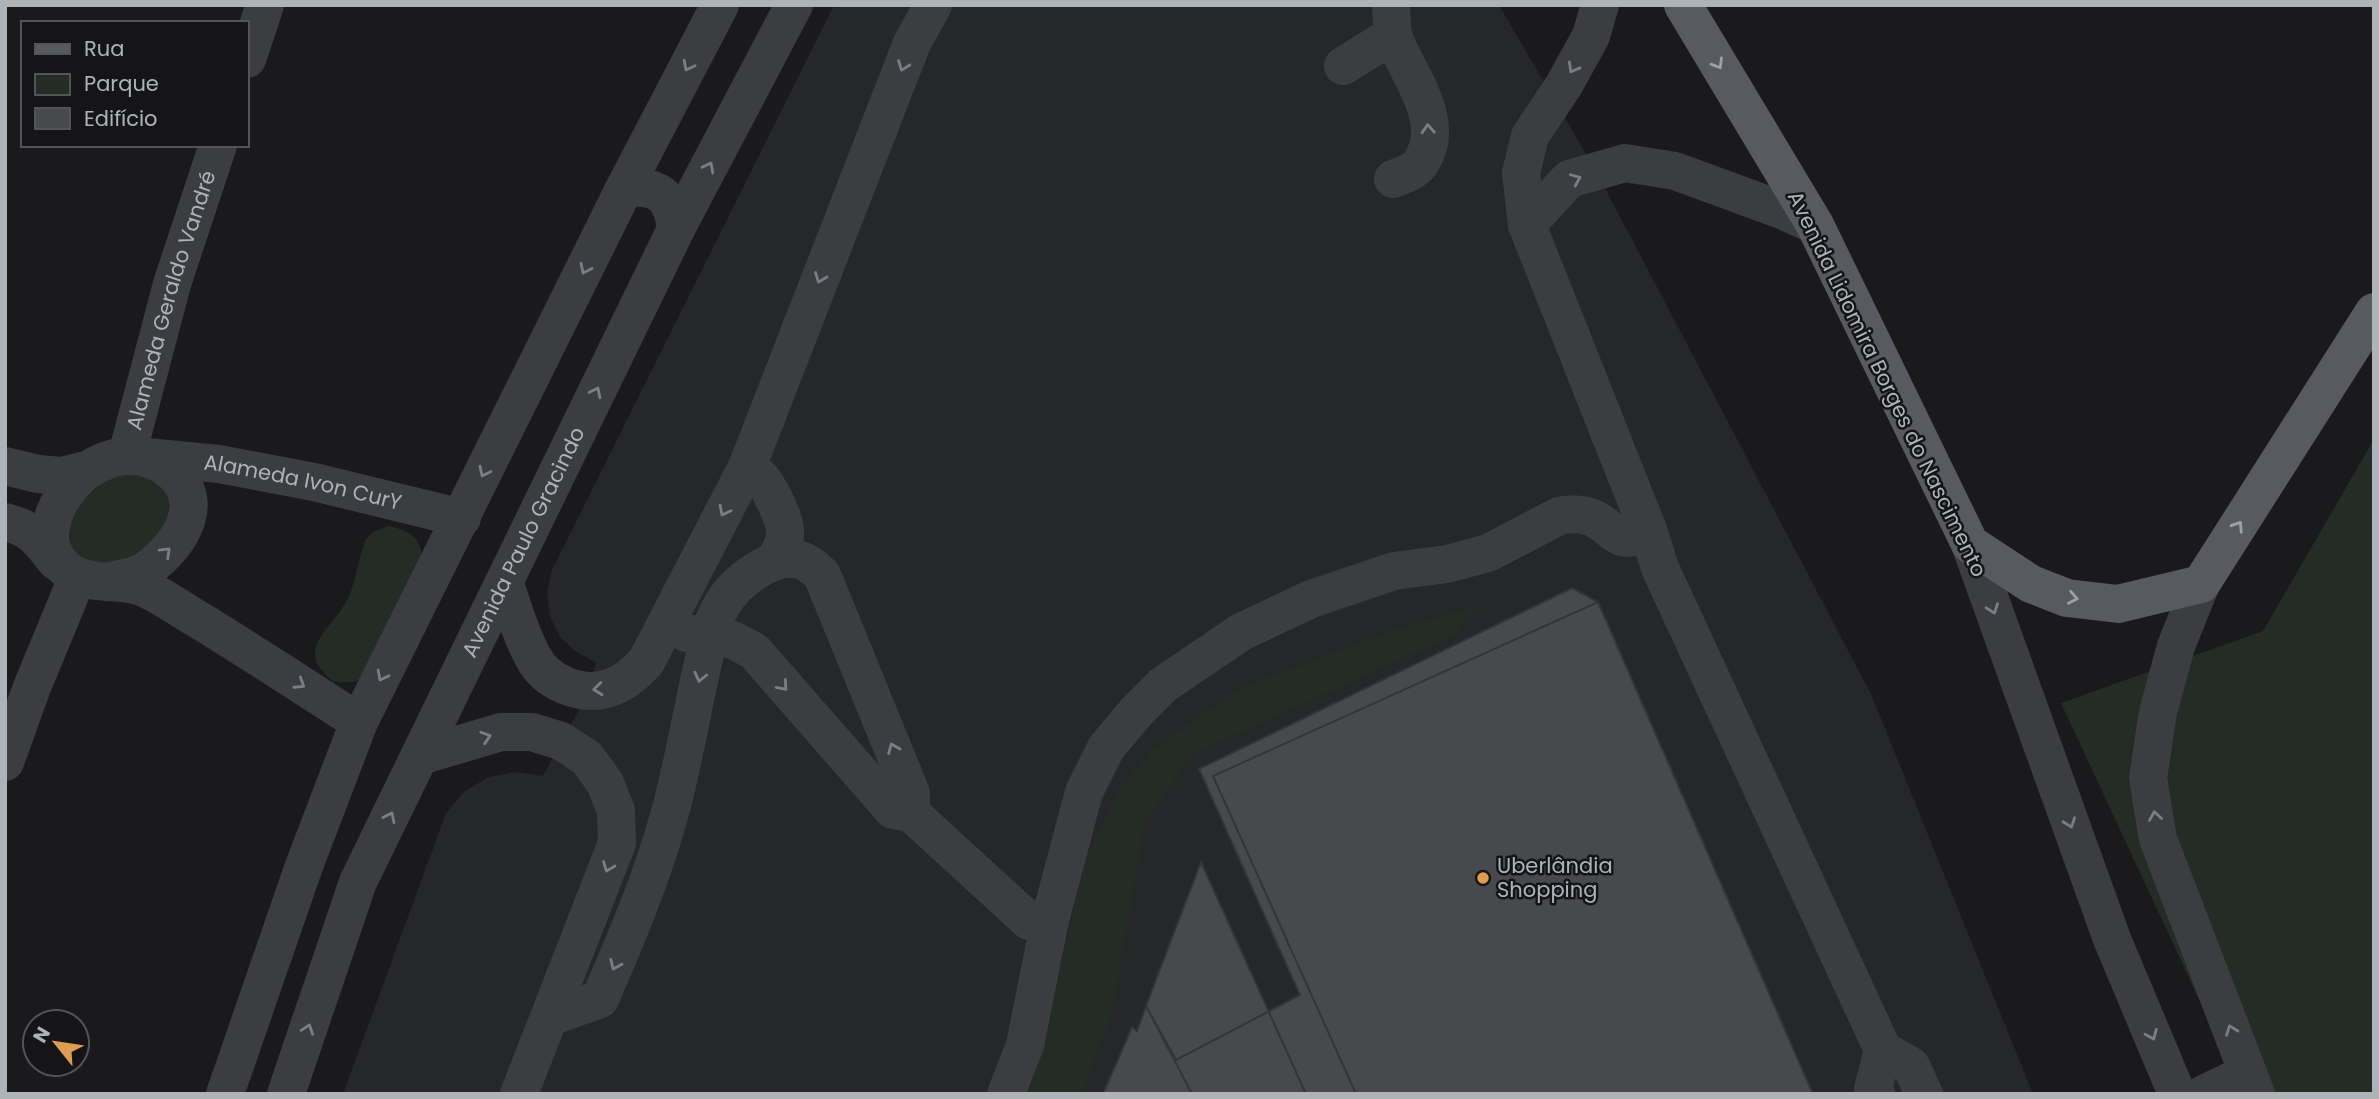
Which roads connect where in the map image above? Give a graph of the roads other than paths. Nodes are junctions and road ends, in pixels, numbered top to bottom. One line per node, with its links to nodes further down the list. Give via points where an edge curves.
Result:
1 (265, 5): 8 (street)
2 (720, 5): 12 (street, one-way to 12)
3 (794, 5): 15 (street, Avenida Paulo Gracindo, one-way to 3)
4 (933, 5): 19 (street, one-way to 19, via 912,43)
5 (1600, 5): 13 (street, one-way to 13, via 1591,36 1530,136 1521,173)
6 (1683, 5): 14 (main road, Avenida Lidomira Borges do Nascimento, one-way to 14)
7 (1392, 20): 9 (street); 11 (street, one-way to 7, via 1421,163 1431,131)
8 (248, 56)
9 (1343, 66)
10 (217, 147): 17 (street, Alameda Geraldo Vandré, via 172,284)
11 (1393, 179)
12 (624, 189): 15 (street, via 644,186 662,194 674,210); 21 (street, one-way to 21)
13 (1527, 225): 14 (street, one-way to 14, via 1569,179 1625,163 1675,171); 23 (street)
14 (1815, 225): 24 (main road, Avenida Lidomira Borges do Nascimento)
15 (676, 229): 27 (street, Avenida Paulo Gracindo, one-way to 15)
16 (2374, 312): 28 (main road, one-way to 16)
17 (135, 456): 20 (street, via 106,459); 21 (street, Alameda Ivon CurY, via 219,464 314,482); 26 (street, one-way to 17, via 140,573 178,541 189,513 183,485 173,474)
18 (5, 466): 20 (street, via 62,476)
19 (747, 467): 25 (street, via 763,478 786,524 781,552); 30 (street, one-way to 30)
20 (90, 469): 26 (street, via 72,483 60,502 49,535 50,546)
21 (462, 518): 32 (street, one-way to 32)
22 (5, 522): 26 (street, via 34,534)
23 (1648, 530): 37 (street, via 1640,536 1621,537 1583,514 1559,516 1488,553 1369,578 1241,632 1163,685 1106,748 1084,792); 39 (street, via 1660,568)
24 (1970, 544): 28 (main road, one-way to 28, via 2031,584 2067,598 2118,604); 47 (street, Avenida Lidomira Borges do Nascimento, one-way to 47, via 2112,940)
25 (772, 563): 29 (street, via 743,580 722,605); 31 (street, via 799,560 822,575)
26 (80, 573): 32 (street, one-way to 32, via 142,587); 35 (street)
27 (504, 582): 30 (street, one-way to 27, via 646,662 630,678 611,688 566,687 533,659); 34 (street, Avenida Paulo Gracindo)
28 (2201, 584): 40 (street, one-way to 28, via 2158,839 2148,778 2158,712 2176,646)
29 (709, 636): 30 (street, via 674,634); 33 (street, one-way to 33, via 733,640 754,652); 38 (street, one-way to 38, via 670,816 621,950 600,999)
30 (657, 639)
31 (873, 700): 33 (street, via 868,719 852,732); 36 (street, one-way to 31, via 911,793)
32 (359, 722): 41 (street, via 303,866)
33 (822, 730): 36 (street, via 893,810)
34 (420, 756): 38 (street, one-way to 38, via 501,732 532,732 561,741 587,758 605,783 616,811 617,843); 42 (street, Avenida Paulo Gracindo, one-way to 34, via 358,881)
35 (5, 762)
36 (911, 813): 37 (street, via 1029,921)
37 (1050, 920): 44 (street, via 1025,1045)
38 (550, 1017): 43 (street)
39 (1883, 1050): 45 (street, via 1873,1089); 46 (street, via 1911,1066)
40 (2252, 1083): 48 (street)
41 (225, 1094)
42 (286, 1094)
43 (519, 1094)
44 (1006, 1094)
45 (1876, 1094)
46 (1924, 1094)
47 (2177, 1094)
48 (2204, 1094)

